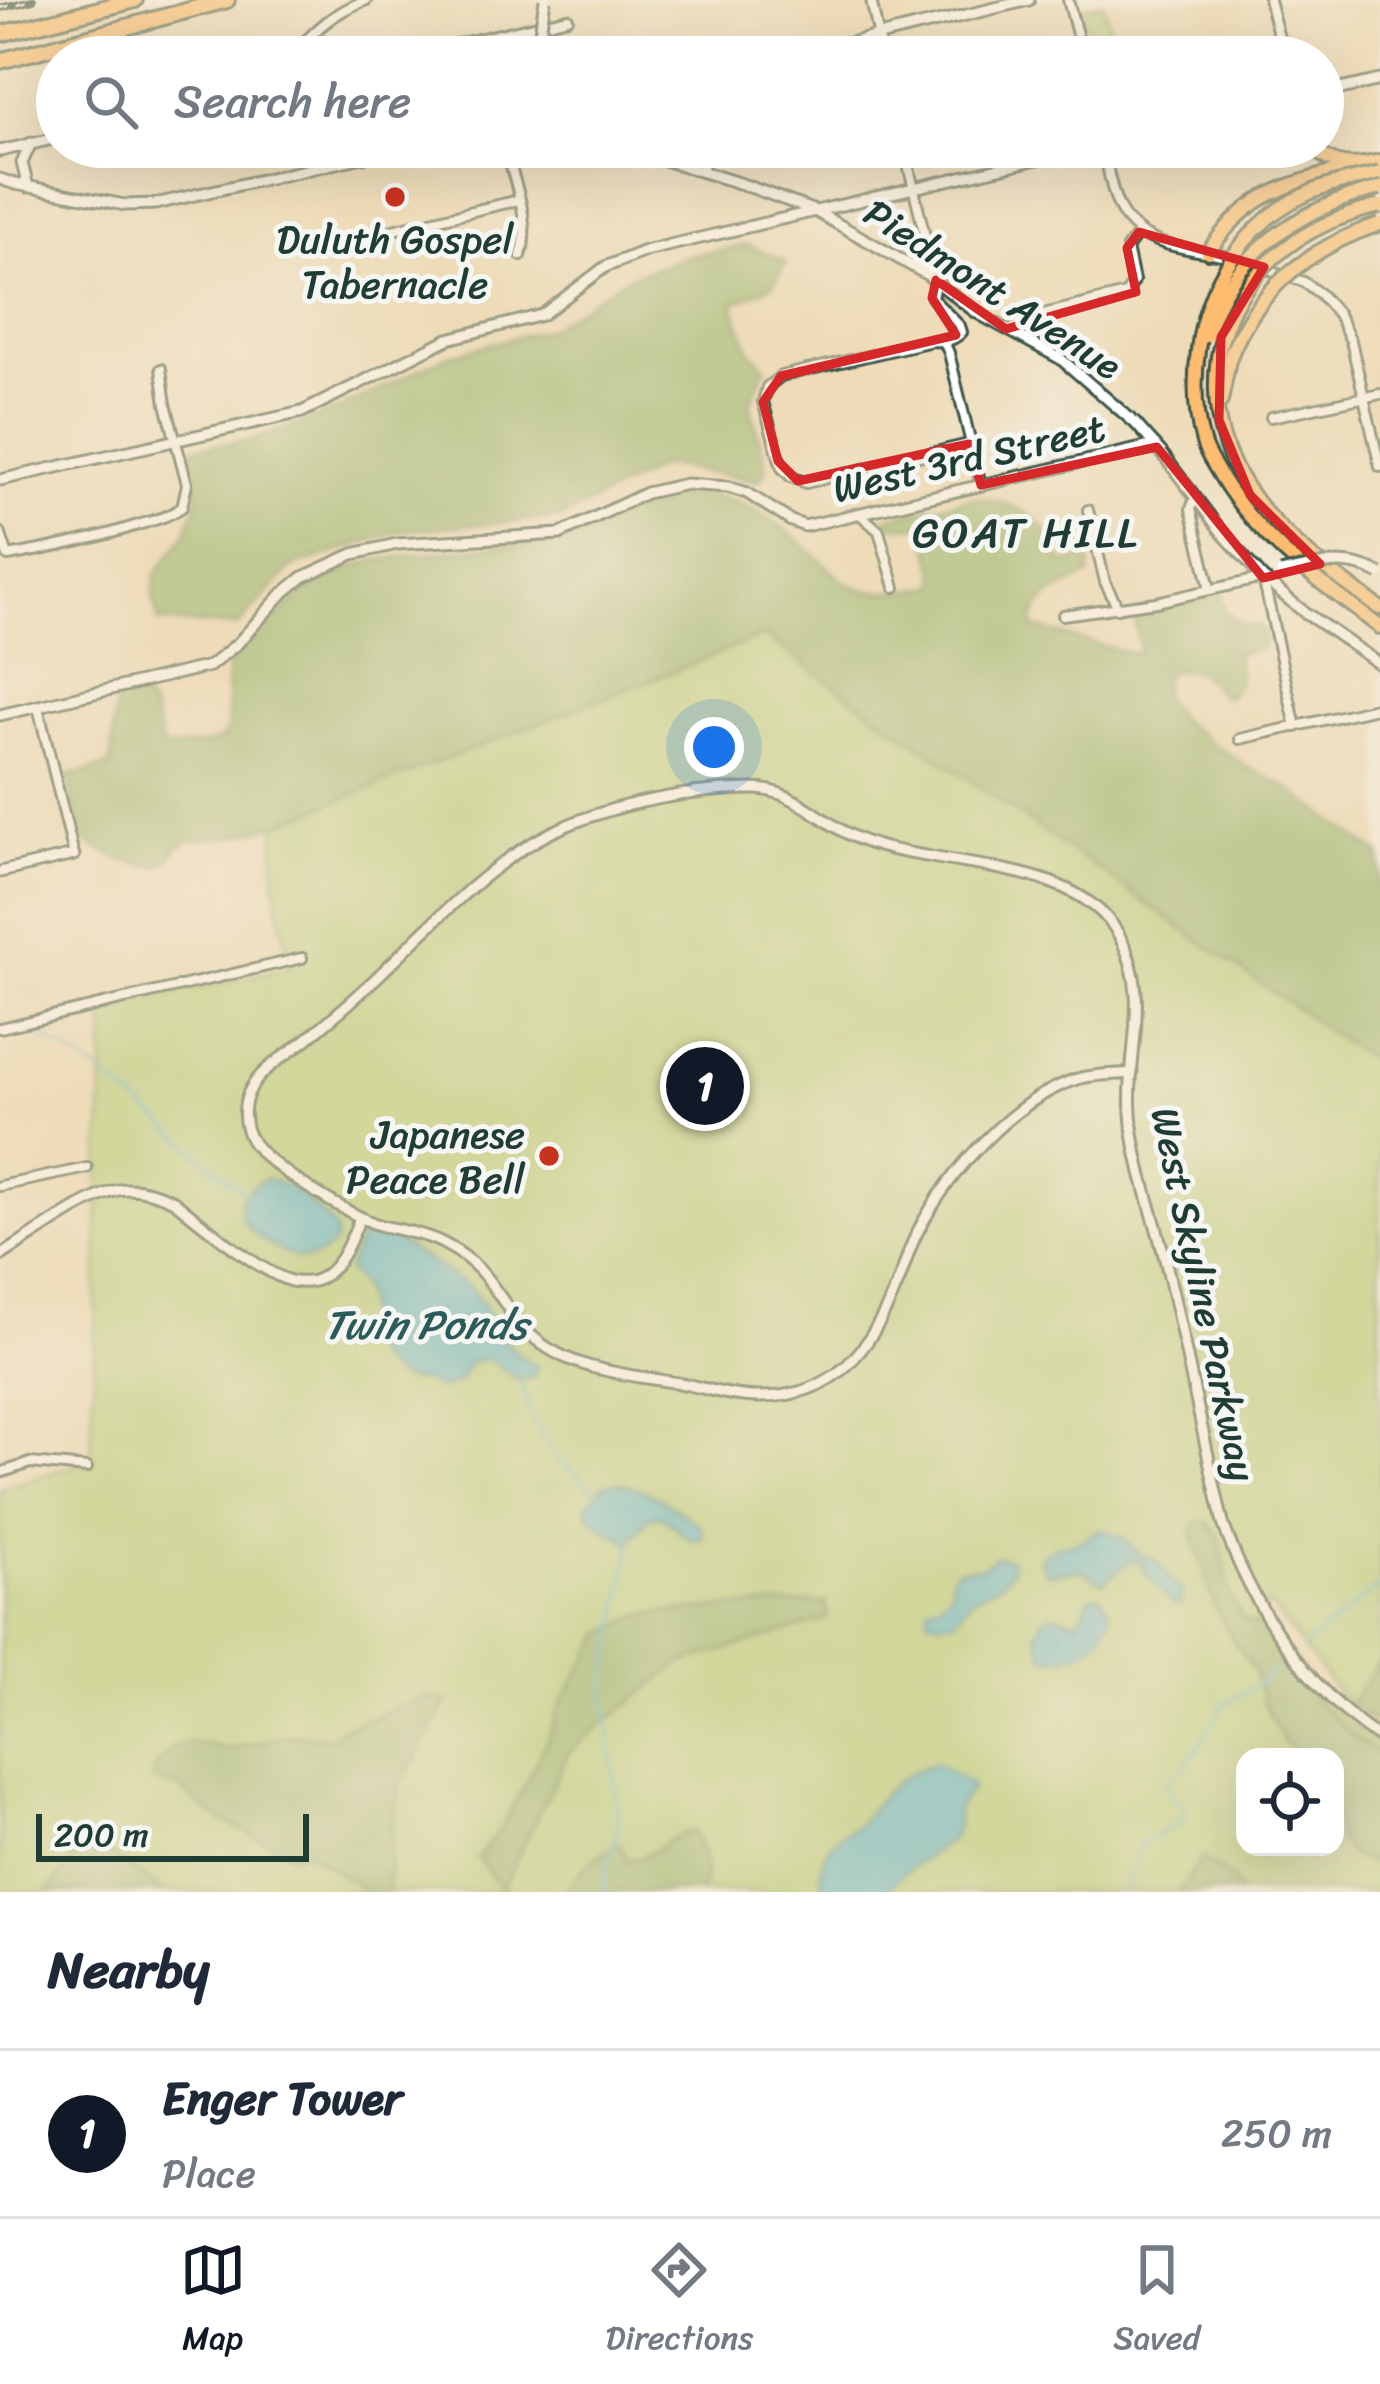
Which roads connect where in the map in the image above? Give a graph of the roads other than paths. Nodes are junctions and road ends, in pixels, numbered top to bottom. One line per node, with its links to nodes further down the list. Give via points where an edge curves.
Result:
1 (135, 0): 10 (highway)
2 (227, 0): 11 (highway)
3 (367, 0): 12 (street)
4 (544, 0): 14 (street, bridge)
5 (871, 0): 15 (street)
6 (1029, 0): 16 (street)
7 (1068, 0): 17 (street)
8 (1269, 0): 18 (street)
9 (568, 18): 13 (street)
10 (0, 34)
11 (93, 36)
12 (312, 36)
13 (491, 36)
14 (539, 36)
15 (879, 36)
16 (887, 36)
17 (1077, 36)
18 (1278, 36)
19 (36, 51): 20 (highway)
20 (0, 61)
21 (1380, 80): 22 (street)
22 (1344, 88)
23 (36, 142): 24 (street)
24 (31, 143): 25 (street); 39 (street, via 22,163)
25 (0, 151)
26 (1380, 161): 28 (highway)
27 (1344, 164): 28 (highway)
28 (1352, 167): 48 (highway, via 1272,190 1226,225)
29 (314, 168): 39 (street, via 125,206)
30 (511, 168): 42 (street)
31 (690, 168): 36 (street, Piedmont Avenue)
32 (703, 168): 36 (street)
33 (909, 168): 40 (street)
34 (999, 168): 40 (street)
35 (1108, 168): 46 (street, via 1119,209)
36 (703, 172): 44 (street, Piedmont Avenue)
37 (1380, 173): 53 (highway, bridge, via 1302,195 1263,222 1235,253 1205,312)
38 (0, 181): 39 (street)
39 (28, 187)
40 (914, 188): 44 (street); 50 (street)
41 (1380, 188): 53 (highway, bridge, via 1310,212 1256,251 1219,302)
42 (519, 200): 47 (street); 49 (street)
43 (1380, 206): 53 (highway, bridge, via 1329,221 1278,252 1239,298)
44 (814, 211): 50 (street, Piedmont Avenue); 58 (street, via 621,259 542,315 448,340 322,405)
45 (1380, 224): 53 (highway, bridge, via 1296,265)
46 (1139, 232): 48 (street); 51 (street, via 1127,248 1134,281 1126,294 1031,317)
47 (330, 245)
48 (1208, 252): 56 (street, via 1282,272 1320,295 1347,332)
49 (521, 256)
50 (931, 277): 51 (street, Piedmont Avenue); 52 (street, via 932,298 962,332)
51 (1009, 331): 60 (street, Piedmont Avenue, via 1078,371)
52 (944, 343): 59 (street); 59 (street, via 781,376 763,403 778,460 806,483)
53 (1212, 354): 73 (highway, via 1226,448 1250,495 1293,542); 75 (highway, via 1195,374 1196,410 1222,478 1268,538)
54 (161, 369): 58 (street)
55 (1380, 394): 56 (street)
56 (1363, 398): 57 (street); 61 (street)
57 (1270, 417)
58 (177, 439): 62 (street); 67 (street, via 188,489 173,514 8,556)
59 (969, 444): 63 (street)
60 (1155, 445): 63 (street, West 3rd Street); 64 (street, Piedmont Avenue)
61 (1380, 467)
62 (0, 480)
63 (981, 485): 66 (street, West 3rd Street)
64 (1195, 498): 69 (street, Piedmont Avenue); 71 (street)
65 (1088, 510): 72 (street)
66 (861, 515): 70 (street, via 878,532); 78 (street, West 3rd Street, via 805,526 747,493 686,484 646,493 560,534 353,554 303,577 210,666)
67 (0, 532)
68 (1380, 574): 69 (street, bridge, via 1340,561)
69 (1263, 578): 71 (street); 76 (street, Piedmont Avenue); 80 (street)
70 (896, 587)
71 (1210, 590): 72 (street)
72 (1118, 608): 74 (street)
73 (1380, 608)
74 (1063, 615)
75 (1380, 627)
76 (1380, 664)
77 (1380, 706): 80 (street)
78 (38, 707): 79 (street, West 3rd Street); 82 (street)
79 (0, 716)
80 (1296, 727): 81 (street)
81 (1240, 739)
82 (74, 855): 83 (street)
83 (0, 872)
84 (302, 958): 85 (street)
85 (0, 1028)
86 (1132, 1073): 89 (street, via 1079,1078 981,1144 915,1234 875,1332 854,1361 819,1386 785,1395 752,1398 562,1357 525,1330 485,1272 462,1254); 89 (street, West Skyline Parkway, via 1134,971 1118,932 1070,890 856,839 777,791 619,805 507,859 249,1091 244,1118 254,1145); 93 (street, West Skyline Parkway, via 1130,1113 1231,1549 1296,1657)
87 (87, 1168): 88 (street)
88 (0, 1186)
89 (360, 1218): 90 (street, via 341,1258 320,1279 296,1283 174,1202 134,1189 88,1203)
90 (0, 1256)
91 (87, 1468): 92 (street, via 30,1463)
92 (0, 1473)
93 (1380, 1738)

